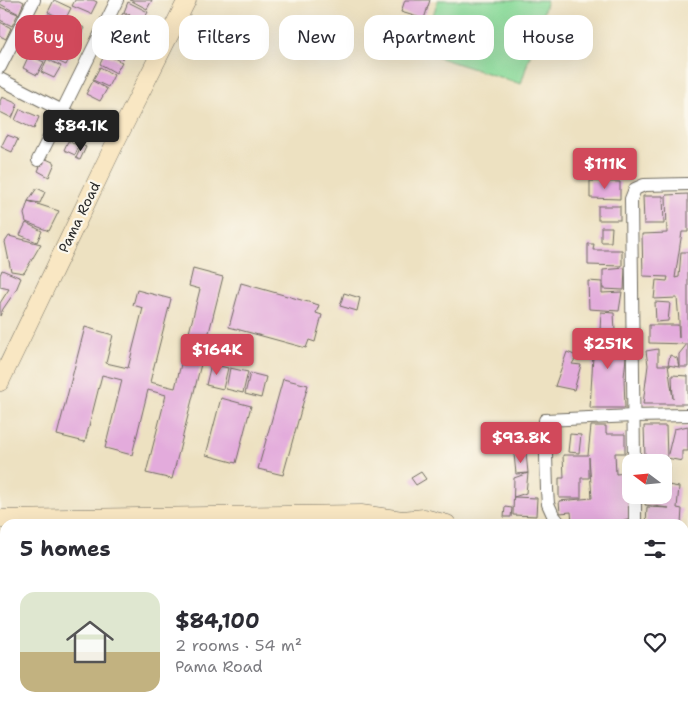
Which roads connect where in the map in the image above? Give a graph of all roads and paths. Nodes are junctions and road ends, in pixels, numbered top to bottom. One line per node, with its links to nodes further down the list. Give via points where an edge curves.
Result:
1 (34, 0): 4 (street)
2 (118, 0): 6 (street)
3 (187, 0): 7 (street, Pama Road)
4 (0, 67)
5 (0, 79): 6 (street)
6 (62, 111): 7 (street); 8 (street)
7 (117, 139): 10 (street, Pama Road)
8 (38, 160)
9 (688, 184): 12 (street, via 644,185 635,189 631,199)
10 (0, 382)
11 (688, 415): 12 (street)
12 (633, 416): 13 (street); 17 (street, via 545,420 548,504)
13 (634, 454)
14 (635, 504): 18 (street)
15 (0, 519): 16 (street, via 361,514)
16 (388, 519)
17 (556, 519)
18 (635, 519)

